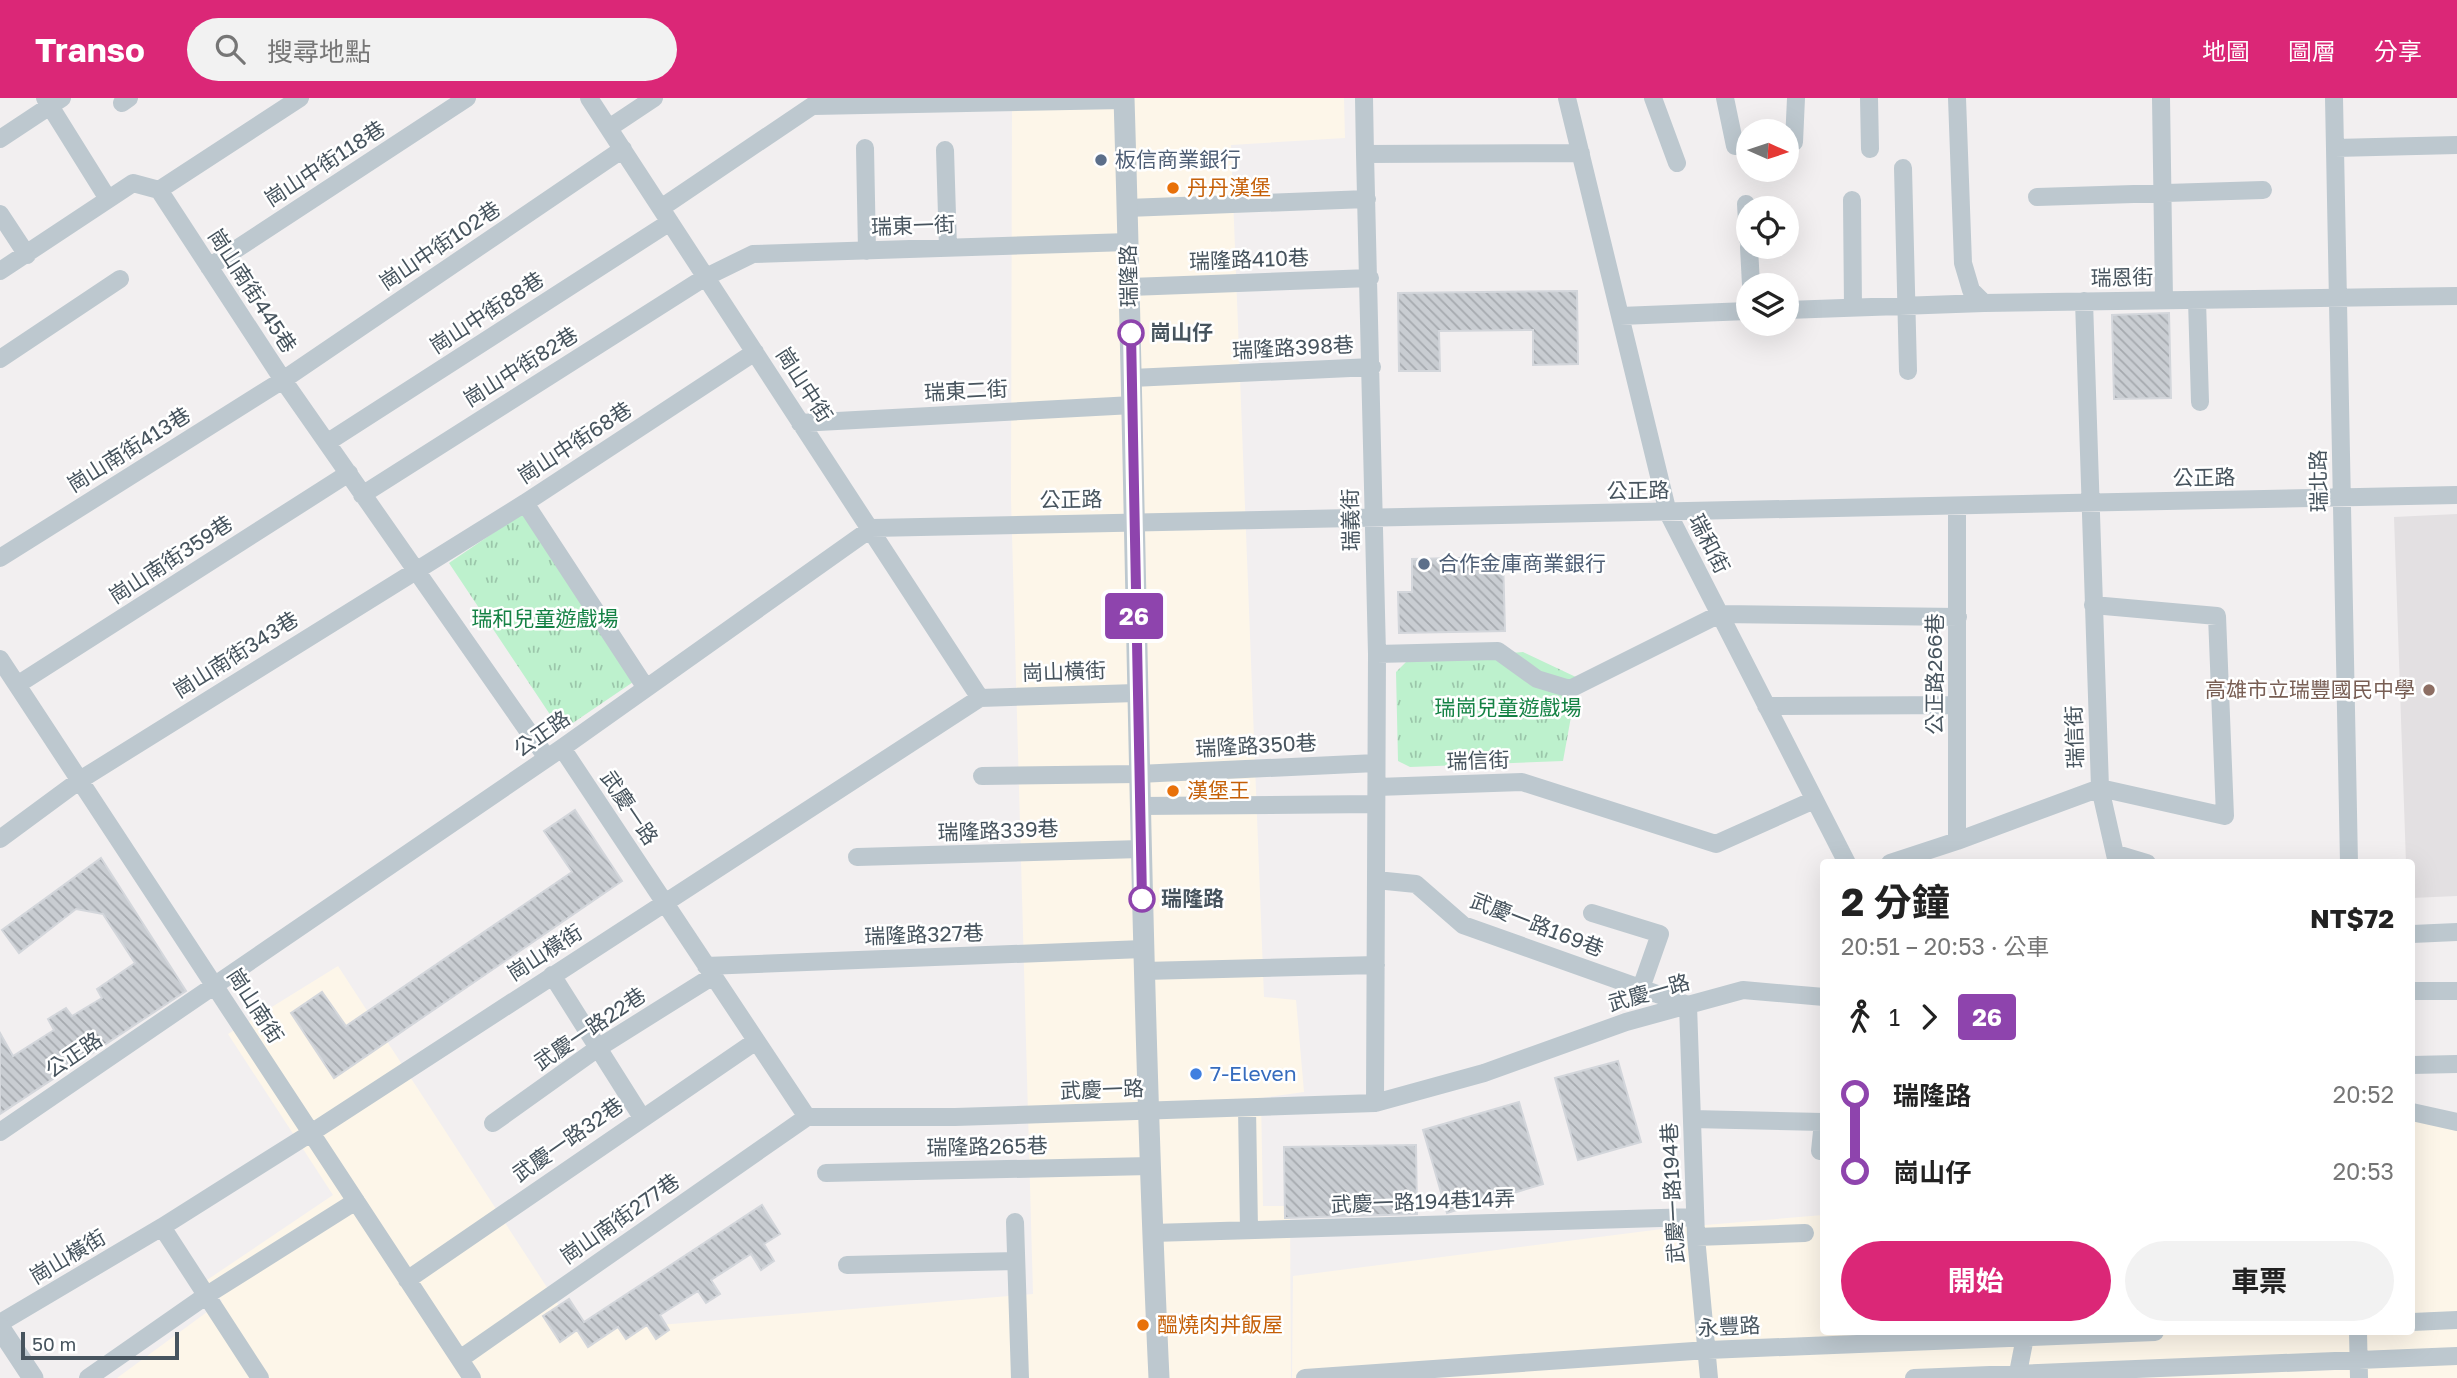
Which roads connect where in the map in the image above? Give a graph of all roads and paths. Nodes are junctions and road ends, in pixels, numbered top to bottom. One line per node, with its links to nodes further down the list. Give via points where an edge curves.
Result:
1 (300, 98): 31 (street)
2 (467, 98): 45 (street, 崗山中街118巷)
3 (589, 98): 18 (street, 崗山中街)
4 (654, 98): 18 (street)
5 (1364, 98): 28 (street, 瑞義街)
6 (1567, 98): 27 (street, 瑞和街)
7 (1653, 98): 29 (street)
8 (1725, 98): 21 (street)
9 (1796, 98): 17 (street)
10 (1869, 98): 25 (street)
11 (1957, 98): 56 (street, via 1964,263 1971,290)
12 (2161, 98): 33 (street)
13 (2334, 98): 23 (street, 瑞北路)
14 (1124, 99): 16 (street); 38 (street, 瑞隆路)
15 (52, 101): 19 (street); 35 (street)
16 (819, 102): 40 (street, 崗山中街88巷)
17 (1795, 119)
18 (609, 128): 24 (street, 崗山中街)
19 (0, 139)
20 (2457, 145): 23 (street)
21 (1735, 146)
22 (865, 148): 43 (street)
23 (2335, 148): 52 (street, 瑞北路)
24 (623, 149): 40 (street, 崗山中街); 67 (street, 崗山中街102巷)
25 (1870, 149)
26 (945, 150): 42 (street)
27 (1581, 153): 28 (street); 61 (street, 瑞和街)
28 (1365, 154): 36 (street, 瑞義街)
29 (1677, 163)
30 (1903, 168): 57 (street)
31 (159, 190): 35 (street, via 132,183); 45 (street, 崗山南街445巷)
32 (2263, 190): 33 (street)
33 (2162, 193): 34 (street); 54 (street)
34 (2037, 197)
35 (108, 199): 44 (street)
36 (1367, 200): 38 (street); 48 (street, 瑞義街)
37 (1852, 200): 58 (street)
38 (1127, 208): 41 (street, 瑞隆路)
39 (0, 214): 44 (street)
40 (666, 215): 47 (street, 崗山中街); 71 (street, 崗山中街88巷)
41 (1129, 242): 42 (street, 瑞東一街); 50 (street, 瑞隆路)
42 (948, 248): 43 (street, 瑞東一街)
43 (867, 251): 47 (street, 瑞東一街, via 753,254)
44 (27, 255): 46 (street)
45 (209, 267): 67 (street, 崗山南街445巷)
46 (0, 271)
47 (705, 278): 62 (street, 崗山中街); 73 (street, 崗山中街82巷)
48 (1370, 278): 50 (street, 瑞隆路410巷); 64 (street, 瑞義街)
49 (120, 279): 63 (street)
50 (1130, 288): 66 (street, 瑞隆路)
51 (2457, 296): 52 (street, 瑞恩街)
52 (2338, 298): 53 (street, 瑞恩街); 75 (street, 瑞北路)
53 (2197, 299): 54 (street, 瑞恩街); 68 (street)
54 (2164, 300): 55 (street, 瑞恩街)
55 (2084, 301): 56 (street, 瑞恩街); 77 (street, 瑞信街)
56 (1984, 303): 57 (street, 瑞恩街)
57 (1906, 305): 58 (street, 瑞恩街); 65 (street)
58 (1853, 307): 59 (street, 瑞恩街)
59 (1799, 309)
60 (1736, 311): 61 (street)
61 (1620, 316): 79 (street, 瑞和街)
62 (755, 352): 70 (street, 崗山中街); 76 (street, 崗山中街68巷)
63 (0, 359)
64 (1372, 367): 66 (street, 瑞隆路398巷); 80 (street, 瑞義街)
65 (1909, 371)
66 (1132, 378): 69 (street, 瑞隆路)
67 (283, 380): 71 (street, 崗山南街445巷); 83 (street, 崗山南街413巷)
68 (2200, 402)
69 (1133, 405): 70 (street, 瑞東二街); 81 (street, 瑞隆路)
70 (800, 423): 82 (street, 崗山中街)
71 (328, 442): 72 (street, 崗山南街445巷)
72 (349, 473): 73 (street, 崗山南街445巷); 90 (street, 崗山南街359巷)
73 (362, 495): 84 (street, 崗山南街445巷)
74 (2457, 495): 75 (street, 公正路)
75 (2342, 497): 77 (street, 公正路); 112 (street, 瑞北路)
76 (525, 503): 84 (street, 崗山中街68巷); 91 (street)
77 (2090, 503): 78 (street, 公正路); 85 (street, 瑞信街)
78 (1957, 507): 79 (street, 公正路); 87 (street, 公正路266巷)
79 (1668, 513): 80 (street, 公正路); 86 (street, 瑞和街)
80 (1374, 518): 81 (street, 公正路); 88 (street, 瑞義街)
81 (1132, 522): 82 (street, 公正路); 92 (street, 瑞隆路)
82 (872, 528): 91 (street, 公正路); 93 (street, 崗山中街)
83 (0, 558)
84 (417, 568): 96 (street, 武慶一路); 100 (street, 崗山南街343巷)
85 (2093, 606): 101 (street, 瑞信街); 101 (street, via 2217,616 2225,816)
86 (1720, 614): 87 (street); 88 (street, via 1570,689 1537,679 1498,651); 95 (street, 瑞和街)
87 (1958, 617): 94 (street, 公正路266巷)
88 (1377, 654): 97 (street, 瑞義街)
89 (0, 659): 90 (street, 崗山南街)
90 (17, 685): 100 (street, 崗山南街)
91 (646, 688): 96 (street, 公正路)
92 (1136, 693): 93 (street, 崗山橫街); 98 (street, 瑞隆路)
93 (980, 698): 114 (street, 崗山橫街)
94 (1958, 705): 95 (street); 106 (street, 公正路266巷)
95 (1766, 706): 103 (street, 瑞和街)
96 (555, 753): 114 (street, 武慶一路); 123 (street, 公正路)
97 (1376, 763): 98 (street, 瑞隆路350巷); 102 (street, 瑞義街)
98 (1138, 774): 99 (street, 瑞隆路350巷); 104 (street, 瑞隆路)
99 (982, 776)
100 (79, 780): 105 (street, 崗山南街343巷); 123 (street, 崗山南街)
101 (2100, 788): 106 (street, 瑞信街); 111 (street)
102 (1376, 796): 103 (street, 瑞信街, via 1522,782 1716,844); 104 (street, 瑞信街); 113 (street, 瑞義街)
103 (1814, 800): 109 (street, 瑞和街)
104 (1139, 806): 107 (street, 瑞隆路)
105 (0, 839)
106 (1957, 841): 110 (street, 瑞信街)
107 (1140, 849): 108 (street, 瑞隆路339巷); 118 (street, 瑞隆路)
108 (856, 857)
109 (1845, 859)
110 (1901, 859)
111 (2117, 859)
112 (2349, 859)
113 (1376, 880): 119 (street, 瑞義街); 124 (street, 武慶一路169巷, via 1416,884 1463,925)
114 (664, 902): 120 (street, 武慶一路); 122 (street, 崗山橫街)
115 (1592, 913): 124 (street, via 1660,934)
116 (2457, 932): 117 (street)
117 (2415, 934)
118 (1143, 949): 120 (street, 瑞隆路327巷); 121 (street, 瑞隆路)
119 (1376, 965): 121 (street); 133 (street, 瑞義街)
120 (710, 971): 129 (street, 武慶一路); 130 (street, 武慶一路22巷)
121 (1144, 971): 135 (street, 瑞隆路)
122 (552, 975): 130 (street); 144 (street, 崗山橫街)
123 (215, 987): 143 (street, 公正路); 144 (street, 崗山南街)
124 (1641, 988): 128 (street, 武慶一路169巷)
125 (2415, 991): 126 (street)
126 (2457, 991)
127 (1820, 997): 128 (street, 武慶一路, via 1743,990)
128 (1688, 1005): 133 (street, 武慶一路, via 1484,1073); 139 (street, 武慶一路194巷)
129 (756, 1041): 137 (street, 武慶一路32巷); 138 (street, 武慶一路)
130 (598, 1048): 137 (street); 142 (street, 武慶一路22巷)
131 (2457, 1064): 132 (street)
132 (2415, 1065)
133 (1376, 1102): 134 (street, 武慶一路)
134 (1247, 1108): 135 (street, 武慶一路); 151 (street)
135 (1148, 1111): 138 (street, 武慶一路); 145 (street, 瑞隆路)
136 (2415, 1113): 141 (street)
137 (641, 1116): 157 (street, 武慶一路32巷)
138 (807, 1117): 167 (street, 崗山南街277巷)
139 (1692, 1119): 140 (street); 148 (street, 武慶一路194巷)
140 (1820, 1122)
141 (2457, 1122)
142 (493, 1123)
143 (0, 1132)
144 (311, 1133): 147 (street, 崗山南街); 150 (street, 崗山橫街)
145 (1150, 1166): 146 (street, 瑞隆路265巷); 152 (street, 瑞隆路)
146 (826, 1173)
147 (356, 1201): 157 (street, 崗山南街); 158 (street)
148 (1695, 1217): 151 (street, 武慶一路194巷14弄); 154 (street, 武慶一路194巷)
149 (1015, 1222): 155 (street)
150 (162, 1227): 158 (street); 161 (street, 崗山橫街)
151 (1249, 1230): 152 (street, 武慶一路194巷14弄)
152 (1152, 1233): 175 (street, 瑞隆路)
153 (1805, 1233): 154 (street)
154 (1696, 1237): 165 (street, 武慶一路194巷)
155 (1016, 1261): 156 (street); 174 (street)
156 (847, 1265)
157 (407, 1280): 167 (street, 崗山南街)
158 (206, 1296): 171 (street); 172 (street)
159 (2457, 1320): 160 (street)
160 (2415, 1322)
161 (0, 1326): 170 (street)
162 (2006, 1335): 165 (street, 永豐路)
163 (2026, 1335): 169 (street)
164 (2358, 1335): 168 (street)
165 (1708, 1350): 176 (street, 永豐路); 177 (street, 武慶一路194巷)
166 (2457, 1356): 168 (street)
167 (460, 1359): 173 (street, 崗山南街)
168 (2358, 1369): 169 (street)
169 (2019, 1375): 178 (street)
170 (33, 1378)
171 (88, 1378)
172 (260, 1378)
173 (472, 1378)
174 (1020, 1378)
175 (1159, 1378)
176 (1305, 1378)
177 (1709, 1378)
178 (1913, 1378)

